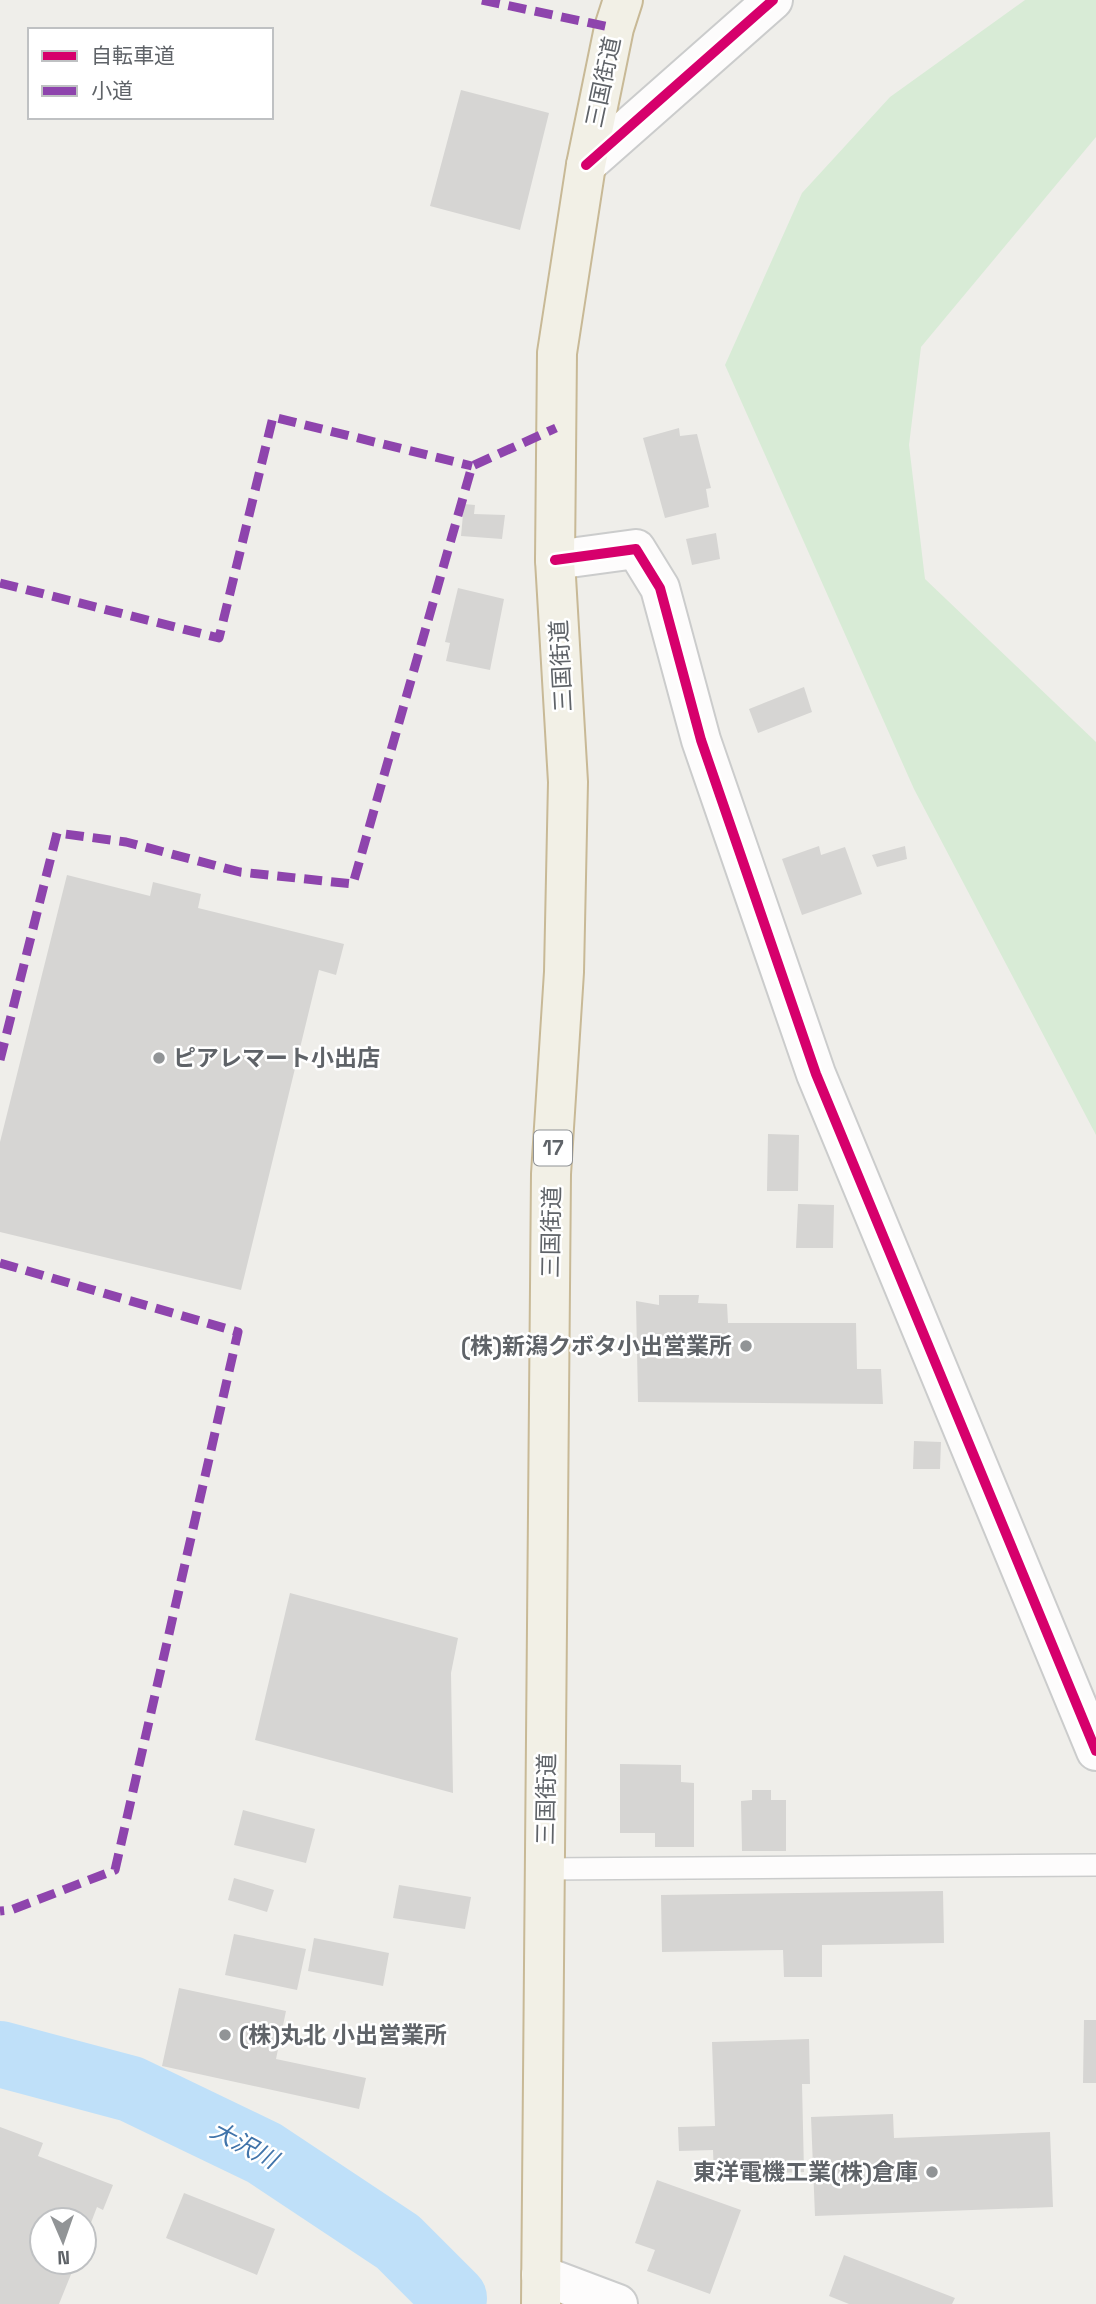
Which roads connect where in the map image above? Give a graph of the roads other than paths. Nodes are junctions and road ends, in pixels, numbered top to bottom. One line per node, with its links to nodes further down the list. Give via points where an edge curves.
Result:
1 (623, 0): 3 (highway, 三国街道 / 17)
2 (773, 0): 3 (street)
3 (586, 165): 4 (highway, 三国街道 / 17, via 557,353)
4 (555, 560): 5 (street, via 636,549 660,588 701,740 816,1074); 7 (highway, 三国街道 / 17, via 568,782 564,972 551,1174)
5 (1096, 1751)
6 (1096, 1865): 7 (lane)
7 (545, 1869): 8 (highway, 三国街道 / 17)
8 (541, 2290): 9 (street)
9 (618, 2304)

